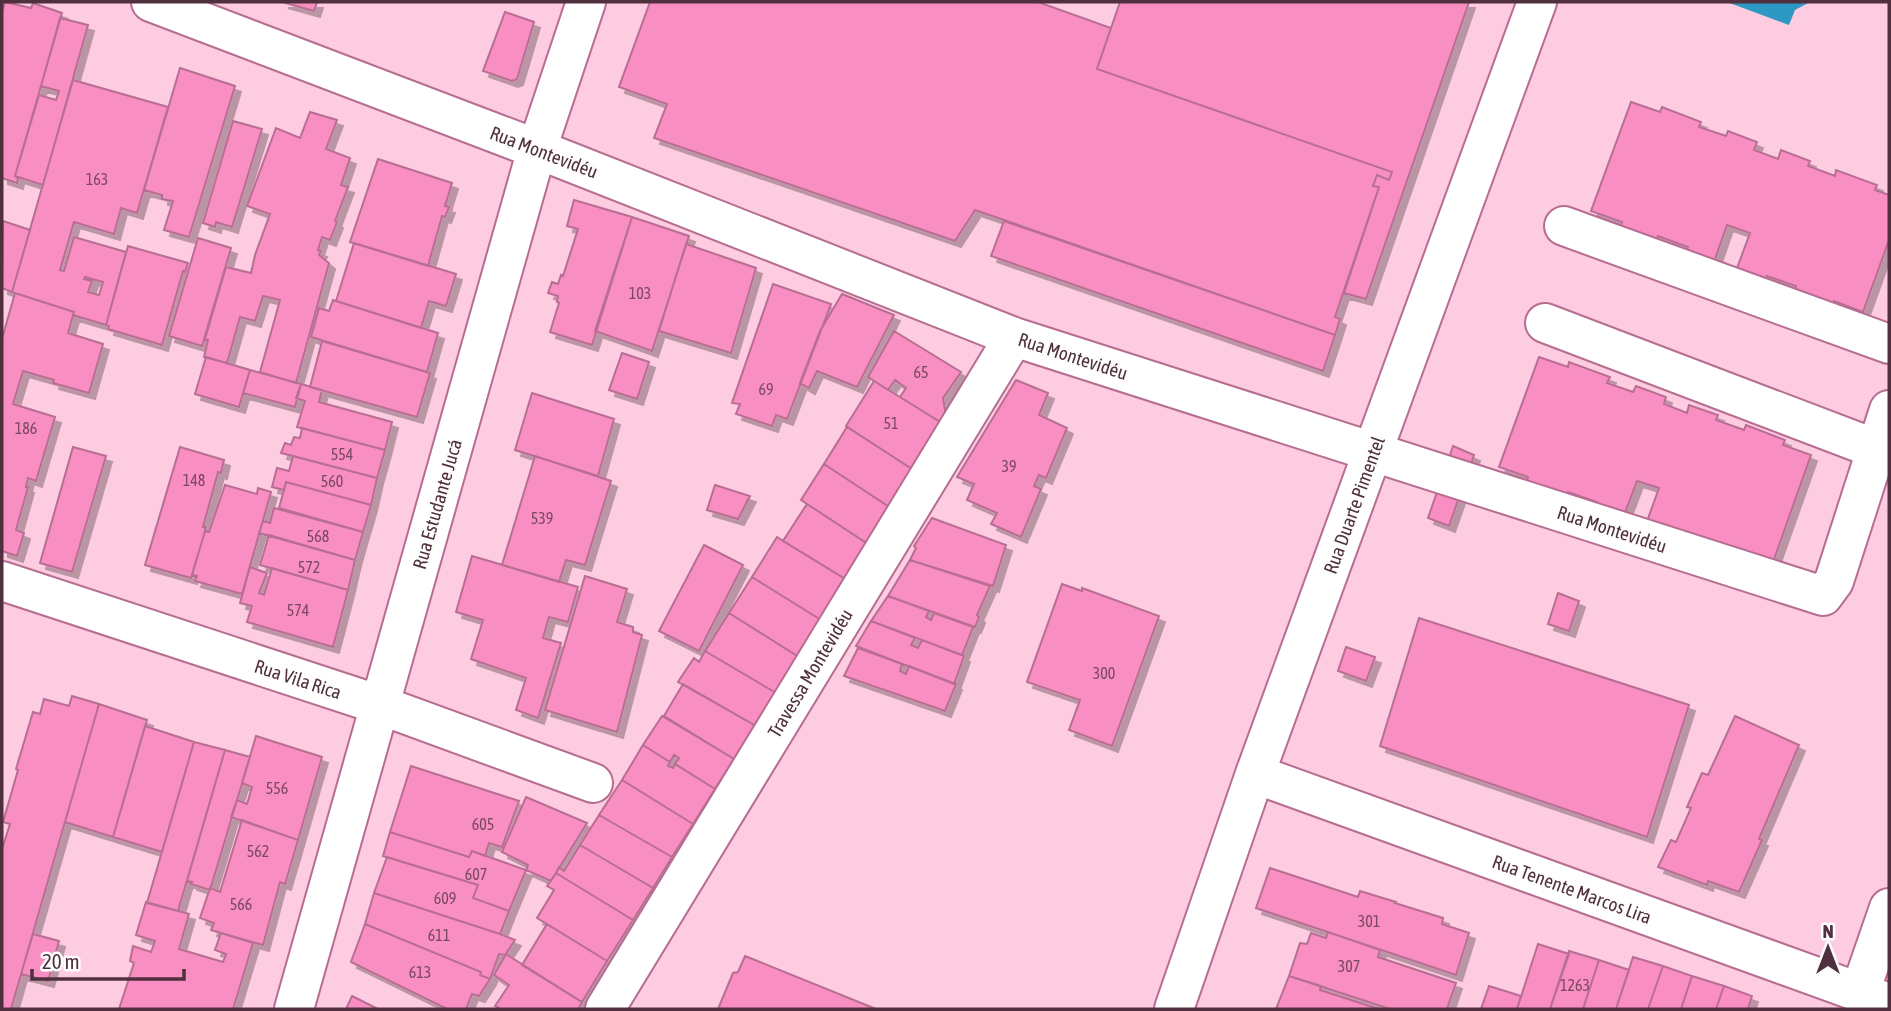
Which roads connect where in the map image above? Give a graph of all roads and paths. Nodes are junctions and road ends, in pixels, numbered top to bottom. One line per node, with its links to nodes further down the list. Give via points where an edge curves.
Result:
1 (151, 2): 4 (street, Rua Montevidéu)
2 (586, 2): 4 (street, Rua Estudante Jucá)
3 (1537, 2): 11 (street, Rua Duarte Pimentel)
4 (537, 149): 7 (street, Rua Montevidéu); 13 (street, Rua Estudante Jucá)
5 (1563, 226): 8 (street)
6 (1545, 323): 10 (street)
7 (1014, 337): 11 (street, Rua Montevidéu); 19 (street, Travessa Montevidéu)
8 (1889, 344)
9 (1889, 410): 10 (street, Rua Montevidéu)
10 (1876, 449): 11 (street, Rua Montevidéu, via 1834,581 1823,596)
11 (1373, 451): 14 (street, Rua Duarte Pimentel)
12 (2, 581): 13 (street, Rua Vila Rica)
13 (380, 705): 15 (street, Rua Vila Rica); 18 (street, Rua Estudante Jucá)
14 (1255, 774): 17 (street, Rua Tenente Marcos Lira); 20 (street, Rua Duarte Pimentel)
15 (593, 783)
16 (1889, 908): 17 (street)
17 (1875, 998)
18 (295, 1009)
19 (605, 1009)
20 (1174, 1009)

